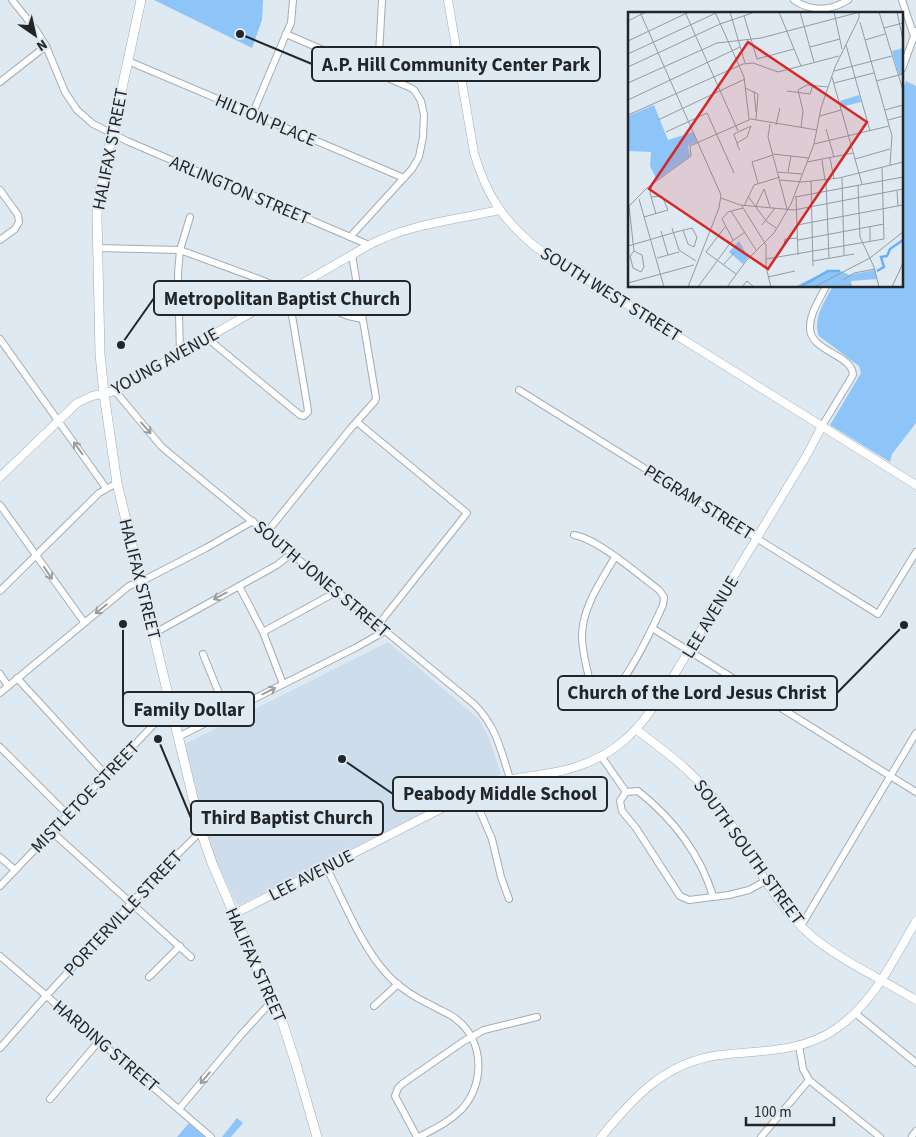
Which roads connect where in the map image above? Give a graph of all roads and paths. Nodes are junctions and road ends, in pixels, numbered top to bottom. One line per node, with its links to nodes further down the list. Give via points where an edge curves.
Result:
1 (12, 0): 11 (street, ARLINGTON STREET, via 31,21)
2 (141, 0): 12 (main road, HALIFAX STREET)
3 (293, 0): 10 (street)
4 (382, 0): 14 (street)
5 (448, 0): 20 (street, SOUTH WEST STREET, via 474,153 485,185)
6 (794, 0): 7 (street, via 821,9)
7 (848, 0)
8 (902, 0): 9 (street)
9 (915, 33): 13 (street)
10 (286, 34): 14 (street); 16 (street)
11 (46, 46): 15 (street); 17 (street, ARLINGTON STREET, via 70,102 84,118)
12 (128, 61): 16 (street, HILTON PLACE); 17 (main road, HALIFAX STREET)
13 (904, 63)
14 (378, 73): 18 (street, via 415,91 423,107 422,147 417,162)
15 (0, 82)
16 (252, 115): 18 (street, HILTON PLACE)
17 (112, 134): 22 (street, ARLINGTON STREET); 25 (main road, HALIFAX STREET, via 98,199)
18 (404, 178): 22 (street)
19 (0, 190): 23 (street, via 18,215 19,222)
20 (499, 210): 24 (street, YOUNG AVENUE, via 416,227); 39 (street, SOUTH WEST STREET, via 537,248)
21 (190, 217): 26 (street)
22 (350, 238): 24 (street, ARLINGTON STREET)
23 (0, 240)
24 (368, 245): 27 (street, YOUNG AVENUE)
25 (97, 248): 26 (street); 36 (main road, HALIFAX STREET)
26 (180, 250): 29 (street); 33 (street)
27 (352, 255): 29 (street, YOUNG AVENUE); 30 (street)
28 (825, 288): 39 (street, via 812,316 811,335 817,343 849,364 853,375)
29 (288, 292): 30 (street); 31 (street, YOUNG AVENUE); 31 (street, via 307,414 302,416 288,406)
30 (362, 319): 38 (street, via 376,398)
31 (207, 338): 33 (street, YOUNG AVENUE)
32 (1, 341): 37 (street)
33 (180, 354): 35 (street, YOUNG AVENUE)
34 (519, 390): 48 (street, PEGRAM STREET)
35 (114, 391): 36 (street, YOUNG AVENUE); 45 (street, SOUTH JONES STREET, one-way to 45, via 161,446)
36 (104, 394): 37 (street, YOUNG AVENUE, via 76,403); 41 (main road, HALIFAX STREET)
37 (58, 420): 40 (street, YOUNG AVENUE); 43 (street, one-way to 37)
38 (357, 422): 46 (street); 58 (street, via 467,513)
39 (822, 426): 42 (street, SOUTH WEST STREET); 48 (street, LEE AVENUE)
40 (0, 477)
41 (117, 483): 43 (street); 53 (main road, HALIFAX STREET)
42 (916, 485)
43 (106, 488): 51 (street)
44 (0, 505): 51 (street)
45 (253, 521): 46 (street, SOUTH JONES STREET); 53 (street)
46 (267, 532): 50 (street, SOUTH JONES STREET)
47 (574, 535): 52 (street, via 587,538)
48 (757, 538): 49 (street, PEGRAM STREET, via 878,614); 63 (street, LEE AVENUE)
49 (916, 552)
50 (292, 553): 54 (street); 56 (street, SOUTH JONES STREET)
51 (36, 556): 55 (street); 57 (street, one-way to 57)
52 (615, 557): 59 (street, via 662,593 664,605); 59 (street, via 584,619 582,637 595,698 602,700 609,695 627,674)
53 (140, 581): 57 (street, one-way to 57); 62 (main road, HALIFAX STREET)
54 (239, 586): 61 (street); 62 (street, one-way to 62)
55 (0, 591)
56 (338, 591): 58 (street, SOUTH JONES STREET); 61 (street)
57 (84, 622): 66 (street)
58 (378, 625): 60 (street, SOUTH JONES STREET)
59 (652, 628): 63 (street)
60 (385, 631): 67 (street); 79 (street, SOUTH JONES STREET, via 488,719 497,736)
61 (263, 632): 67 (street)
62 (153, 634): 70 (main road, HALIFAX STREET)
63 (689, 651): 72 (street, LEE AVENUE, via 652,712); 78 (street)
64 (202, 654): 71 (street)
65 (0, 674): 68 (street)
66 (17, 678): 68 (street); 77 (street)
67 (283, 684): 71 (street, one-way to 67)
68 (8, 686): 69 (street)
69 (0, 693)
70 (172, 712): 74 (main road, HALIFAX STREET); 77 (street, MISTLETOE STREET, via 158,720)
71 (227, 713): 74 (street)
72 (637, 730): 76 (street, LEE AVENUE); 89 (street, SOUTH SOUTH STREET, via 680,763 708,792)
73 (916, 733): 78 (street)
74 (178, 737): 84 (main road, HALIFAX STREET)
75 (0, 747): 83 (street)
76 (601, 756): 79 (street, LEE AVENUE, via 561,771); 80 (street)
77 (106, 775): 83 (street, MISTLETOE STREET)
78 (890, 776): 81 (street); 96 (street)
79 (510, 779): 82 (street, LEE AVENUE)
80 (626, 792): 91 (street, via 638,791 674,825 698,860); 91 (street, via 620,801 622,811 680,896 689,900)
81 (916, 792)
82 (472, 793): 87 (street, LEE AVENUE); 92 (street, via 492,839)
83 (68, 815): 85 (street, MISTLETOE STREET)
84 (201, 831): 93 (street, PORTERVILLE STREET); 94 (main road, HALIFAX STREET)
85 (52, 832): 88 (street, MISTLETOE STREET); 93 (street)
86 (0, 857): 88 (street)
87 (326, 867): 94 (street, LEE AVENUE); 102 (street, via 370,952)
88 (15, 870): 90 (street, MISTLETOE STREET)
89 (766, 880): 91 (street, via 749,890); 96 (street, SOUTH SOUTH STREET)
90 (0, 886)
91 (713, 896)
92 (509, 898)
93 (132, 903): 97 (street); 103 (street, PORTERVILLE STREET)
94 (234, 914): 105 (main road, HALIFAX STREET)
95 (916, 921): 101 (street)
96 (801, 926): 101 (street, SOUTH SOUTH STREET)
97 (180, 946): 99 (street); 100 (street)
98 (0, 956): 103 (street, HARDING STREET)
99 (191, 957)
100 (149, 977)
101 (880, 981): 104 (street, SOUTH SOUTH STREET); 107 (street)
102 (398, 984): 106 (street); 109 (street, via 421,1001 455,1018)
103 (46, 996): 110 (street, HARDING STREET); 112 (street, PORTERVILLE STREET)
104 (916, 1000)
105 (272, 1001): 116 (street, one-way to 116); 118 (main road, HALIFAX STREET, via 292,1049)
106 (374, 1006)
107 (855, 1013): 111 (street, via 825,1036); 113 (street)
108 (537, 1017): 109 (street, via 491,1028)
109 (472, 1037): 119 (street, via 478,1066 470,1098 452,1118); 119 (street, via 398,1088 396,1098)
110 (99, 1042): 115 (street); 116 (street, HARDING STREET)
111 (800, 1046): 114 (street); 120 (street, via 719,1055 680,1067 641,1092)
112 (0, 1048)
113 (916, 1062)
114 (808, 1080): 121 (street); 122 (street)
115 (50, 1099)
116 (179, 1110): 117 (street, HARDING STREET)
117 (211, 1137)
118 (317, 1137)
119 (418, 1137)
120 (601, 1137)
121 (762, 1137)
122 (880, 1137)

